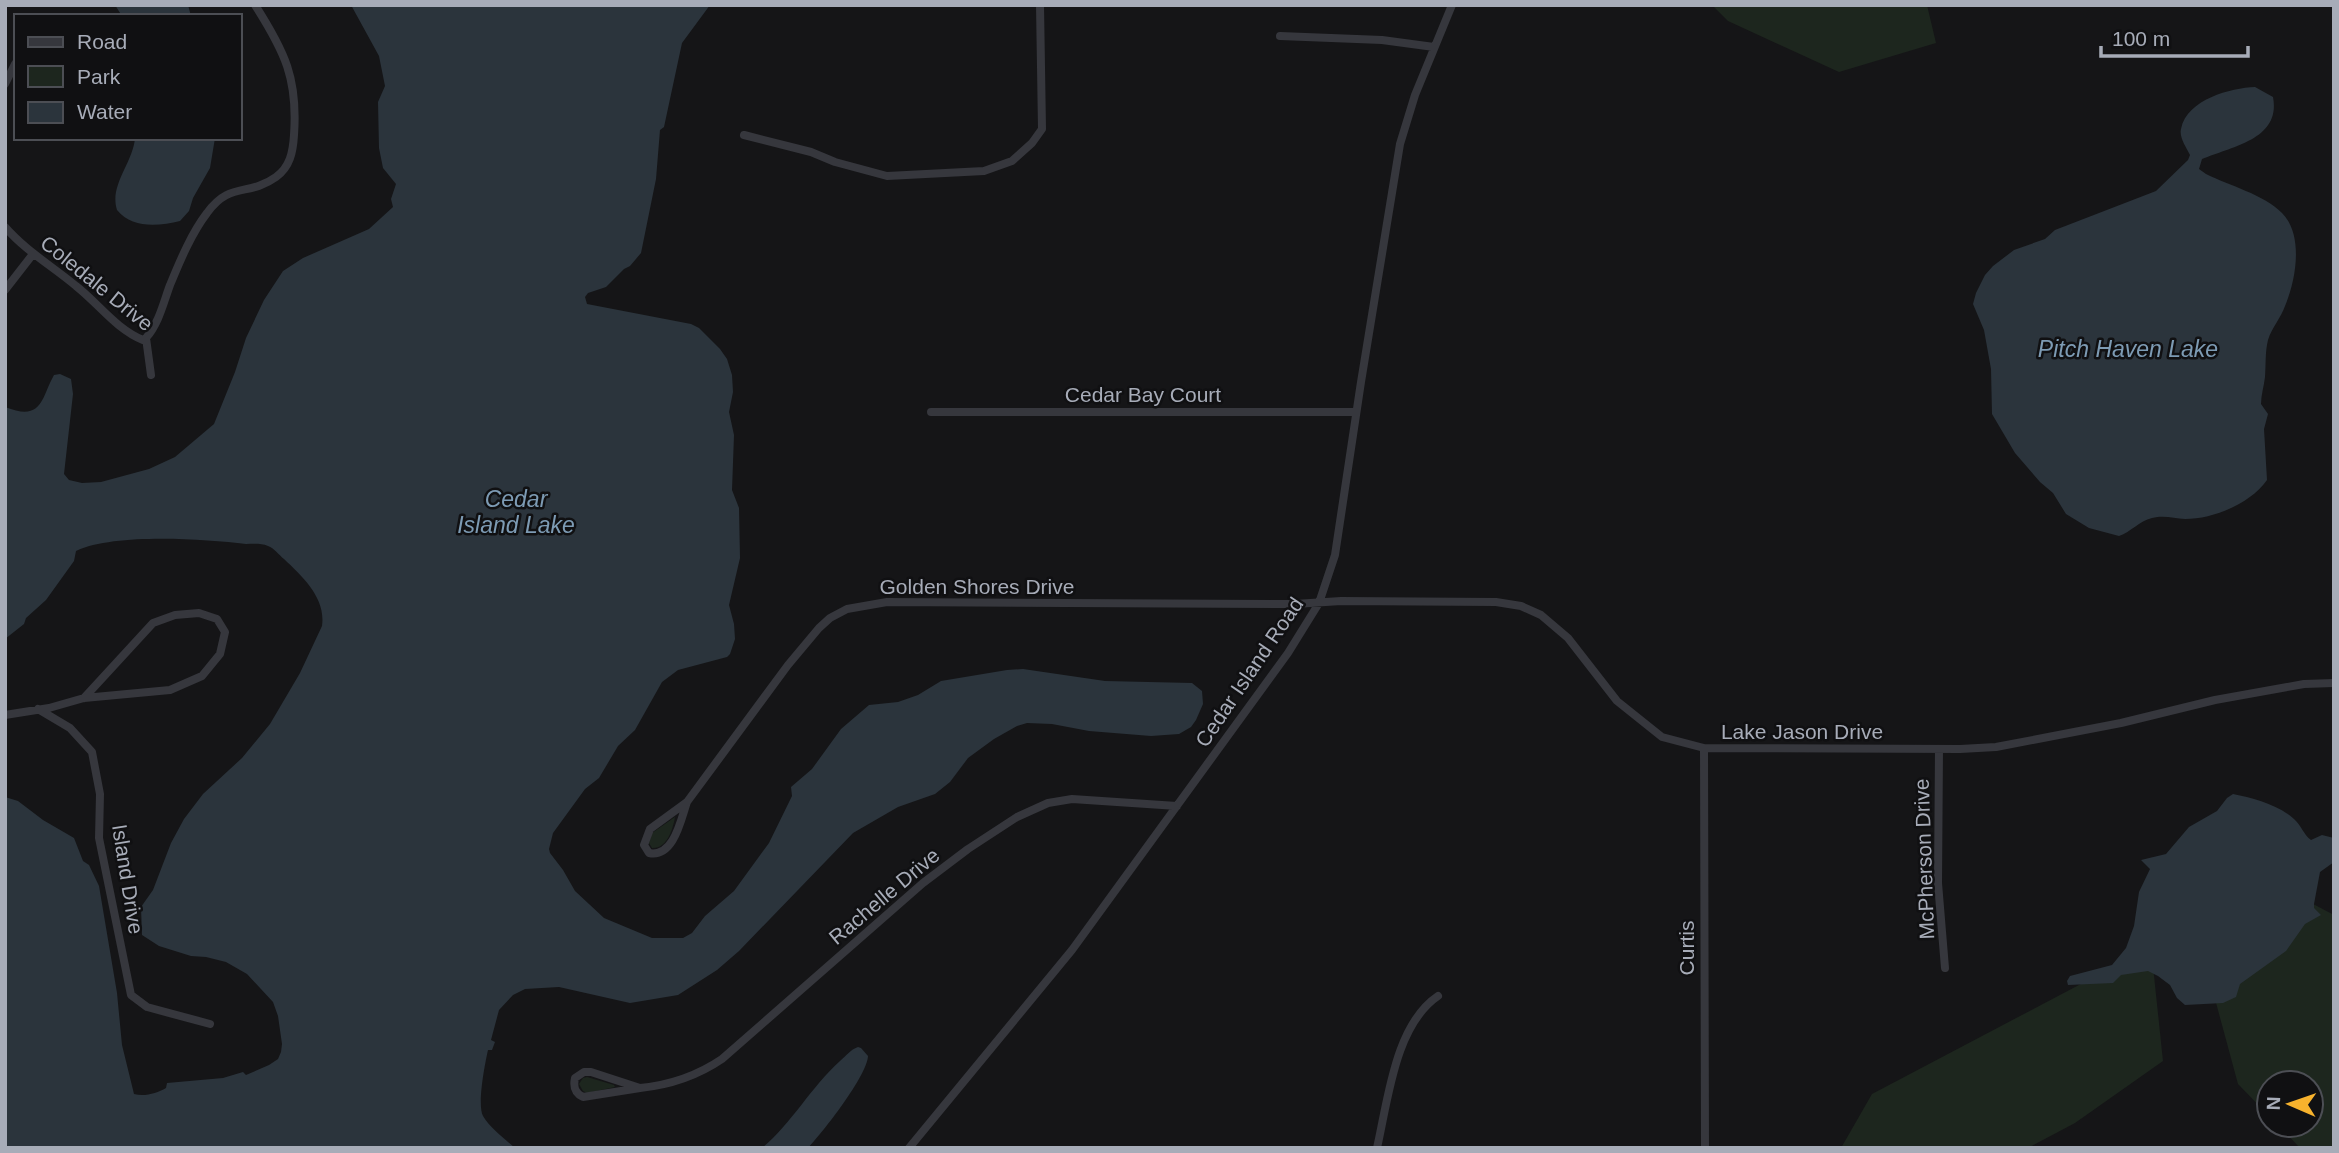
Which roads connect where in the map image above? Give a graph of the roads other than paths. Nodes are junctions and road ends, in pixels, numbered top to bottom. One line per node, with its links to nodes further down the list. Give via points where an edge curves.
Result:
1 (255, 5): 12 (street, via 276,38 293,83 296,110 290,162 259,187 220,198 205,215)
2 (1040, 5): 8 (street, via 1042,129 1012,161 984,171 887,176)
3 (1452, 5): 5 (street, Cedar Island Road)
4 (1280, 36): 5 (street)
5 (1434, 47): 15 (street, Cedar Island Road, via 1401,144)
6 (14, 66): 7 (street)
7 (5, 84)
8 (744, 135)
9 (5, 227): 10 (street, Coledale Drive)
10 (33, 254): 11 (street); 12 (street, Coledale Drive, via 131,335)
11 (5, 290)
12 (146, 338): 13 (street, Coledale Drive)
13 (151, 375)
14 (931, 412): 15 (street, Cedar Bay Court)
15 (1356, 412): 16 (street, Cedar Island Road, via 1338,540)
16 (1319, 603): 21 (street, Lake Jason Drive, via 1473,600 1521,606 1541,615 1568,638 1617,701 1662,737); 23 (street, Golden Shores Drive, via 887,602 853,607 830,618 809,639); 24 (street, Cedar Island Road)
17 (2334, 683): 22 (street, Lake Jason Drive, via 2227,698 1997,747)
18 (84, 698): 18 (street, via 170,690 202,676 220,654 225,632 217,619 199,612 153,623); 19 (street)
19 (38, 709): 20 (street); 27 (street, Island Drive, via 70,728 92,752 100,794 99,838 131,995 147,1007)
20 (5, 715)
21 (1704, 748): 22 (street, Lake Jason Drive); 31 (street, Curtis)
22 (1939, 749): 25 (street, McPherson Drive, via 1938,883)
23 (687, 802): 23 (street, Golden Shores Drive, via 648,831 644,842 649,853 660,853 669,846)
24 (1177, 806): 28 (street, Rachelle Drive, via 1066,799 1017,817 923,883 722,1059 690,1077); 29 (street, Cedar Island Road, via 1072,950)
25 (1945, 968)
26 (1438, 996): 30 (street, via 1416,1017 1406,1038)
27 (210, 1024)
28 (640, 1088): 28 (street, Rachelle Drive, via 587,1071 574,1082 577,1093 587,1097)
29 (909, 1148)
30 (1377, 1148)
31 (1705, 1148)

